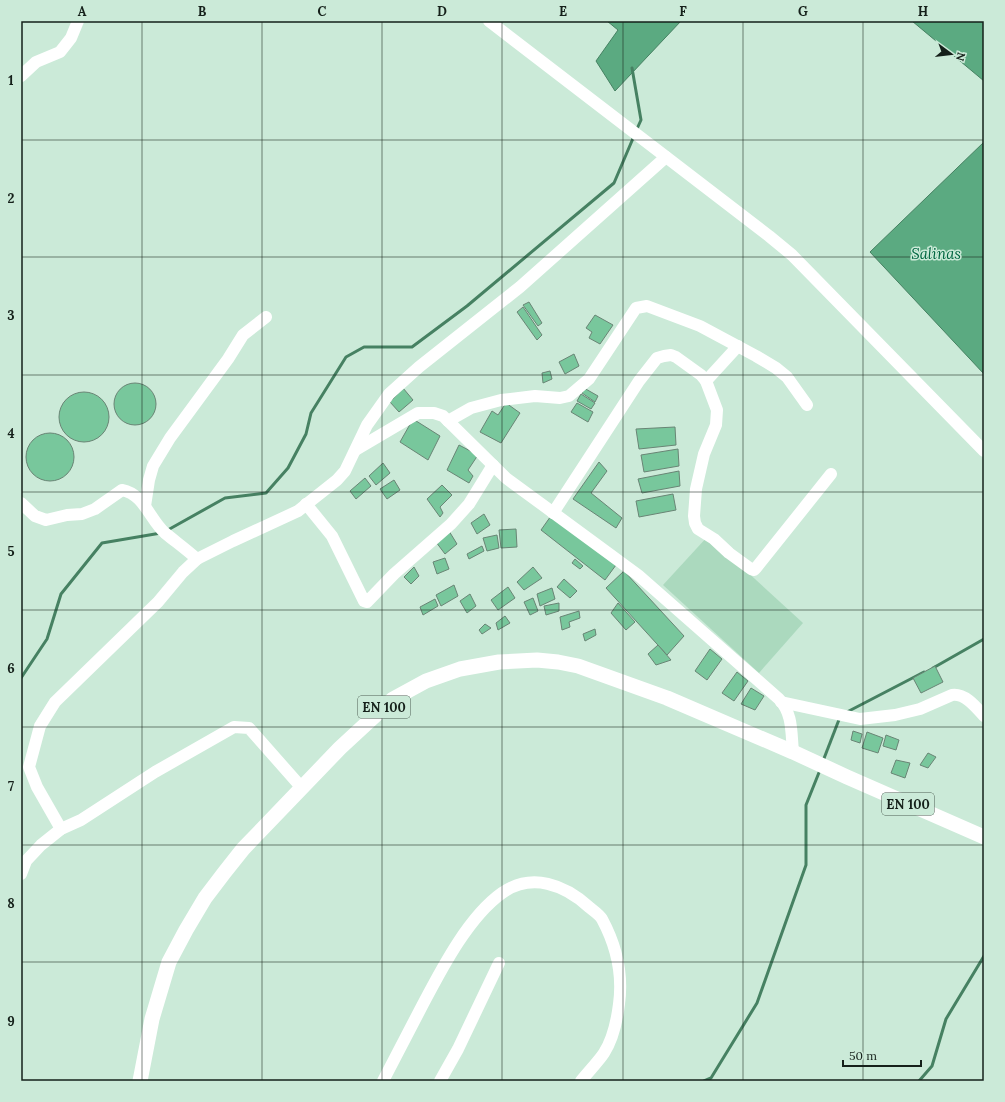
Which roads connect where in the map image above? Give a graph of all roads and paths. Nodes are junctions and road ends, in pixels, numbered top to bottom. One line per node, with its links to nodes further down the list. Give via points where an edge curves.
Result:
1 (78, 21): 4 (street, via 71,38 60,52)
2 (489, 21): 6 (street)
3 (21, 62): 4 (street)
4 (36, 62): 5 (street)
5 (21, 76)
6 (666, 157): 12 (street, via 520,287 389,394 367,425); 13 (street, via 792,256)
7 (266, 317): 18 (street, via 243,335 170,438 153,466)
8 (738, 346): 9 (street); 10 (street, via 787,377); 11 (street, via 700,326 643,306 636,308 589,379 569,396 501,400 471,408)
9 (706, 381): 15 (street, via 717,410 716,425 704,454 696,489 694,516 698,529 729,553 754,570); 19 (street, via 676,357 657,358 639,381)
10 (807, 405)
11 (448, 421): 12 (street, via 434,413 418,413); 14 (street)
12 (356, 449): 17 (street, via 345,471 337,480)
13 (984, 451)
14 (493, 465): 17 (street, via 469,504 451,524 394,574 367,602 364,601 332,536); 19 (street, via 506,478)
15 (831, 474)
16 (21, 503): 18 (street, via 35,516 46,520 82,514 122,490 136,495)
17 (306, 504): 20 (street, via 298,511)
18 (145, 506): 20 (street, via 164,532)
19 (554, 513): 21 (street, via 638,575)
20 (197, 559): 25 (street, via 158,602 55,702 40,726 29,767 37,787)
21 (781, 702): 22 (street, via 860,718 920,709 956,694 972,703); 23 (street, via 786,706 789,716)
22 (984, 716)
23 (793, 752): 24 (main road, EN 100, via 667,698 578,666 536,660 498,662 460,669 426,681 393,699 340,748); 26 (main road, EN 100)
24 (302, 788): 25 (street, via 249,728 234,727 154,772 81,820); 29 (main road, EN 100, via 243,850 205,898 186,930 169,962 152,1019)
25 (62, 829): 27 (street, via 26,861)
26 (984, 837)
27 (21, 874)
28 (499, 963): 31 (street)
29 (140, 1081)
30 (383, 1081): 32 (street, via 451,954 482,910 502,892 521,884 539,882 559,886 578,897 602,918 614,946 620,978 614,1030 604,1053)
31 (440, 1081)
32 (581, 1081)

